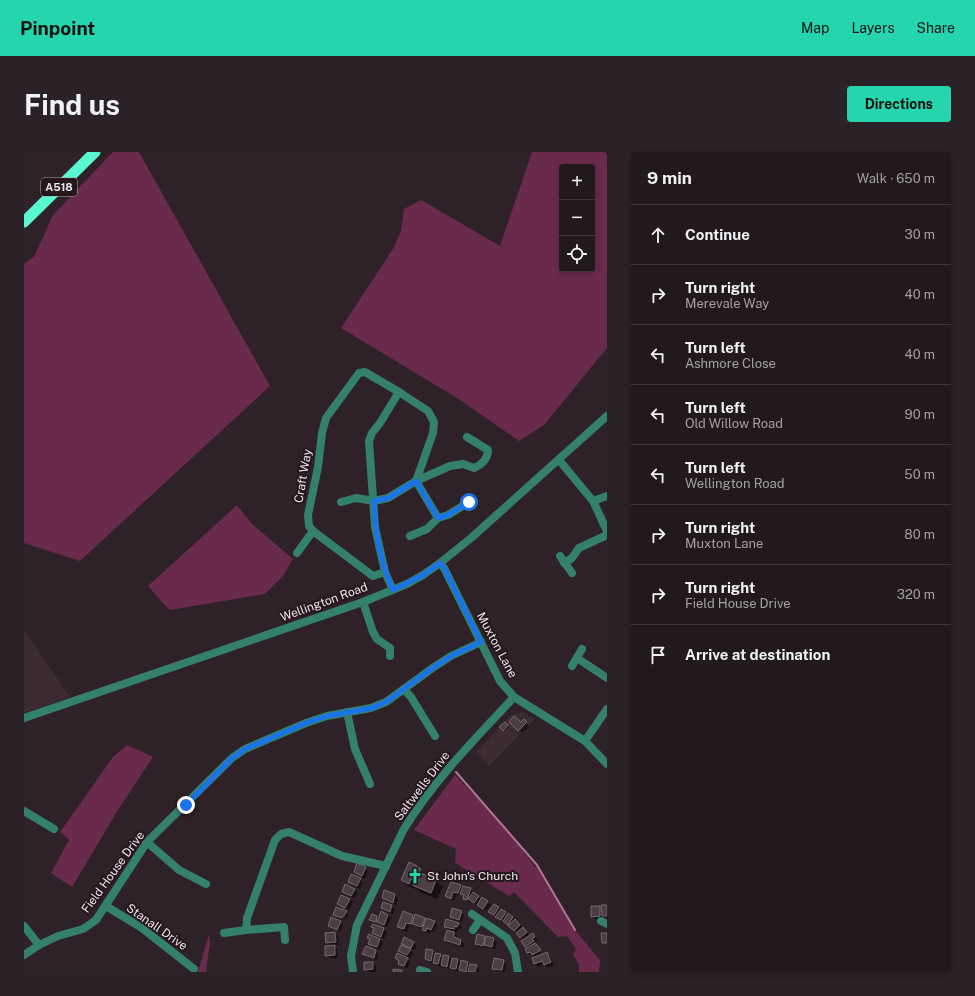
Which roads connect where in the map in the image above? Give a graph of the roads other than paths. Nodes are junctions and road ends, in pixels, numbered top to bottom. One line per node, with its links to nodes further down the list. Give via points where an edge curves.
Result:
1 (95, 152): 2 (highway, A518)
2 (24, 222)
3 (399, 392): 7 (street, Craft Way, via 428,411 434,422 433,433); 9 (street, via 369,441); 15 (street, Craft Way, via 365,372 359,373 326,418 308,515 309,526)
4 (607, 416): 6 (street, Wellington Road)
5 (466, 437): 7 (street, via 488,450 481,465 474,468 463,464 450,466)
6 (558, 460): 10 (street); 19 (street, Wellington Road, via 472,538)
7 (416, 481): 9 (street, via 388,498); 13 (street)
8 (607, 496): 10 (street)
9 (374, 501): 11 (street, via 356,498); 20 (street, via 375,527)
10 (593, 501): 14 (street)
11 (341, 502)
12 (469, 502): 13 (street)
13 (438, 518): 17 (street, via 427,529)
14 (607, 531)
15 (313, 532): 18 (street); 20 (street, via 373,576)
16 (607, 535): 21 (street, via 579,548 572,558 562,559)
17 (410, 536)
18 (297, 553)
19 (440, 563): 22 (street, Wellington Road); 24 (street, Muxton Lane)
20 (385, 572): 22 (street)
21 (572, 574)
22 (393, 590): 23 (street, Wellington Road)
23 (363, 602): 25 (street, via 377,639 390,652); 34 (street, Wellington Road)
24 (481, 642): 30 (street, Field House Drive, via 451,656); 31 (street, Muxton Lane, via 500,681)
25 (398, 643)
26 (582, 649): 27 (street)
27 (577, 658): 28 (street); 29 (street)
28 (572, 666)
29 (607, 678)
30 (404, 688): 33 (street, Field House Drive, via 386,702 372,708); 35 (street)
31 (514, 697): 36 (street, Muxton Lane); 42 (street, Saltwells Drive, via 454,760 404,830)
32 (607, 708): 36 (street)
33 (347, 712): 38 (street, via 355,749); 41 (street, Field House Drive, via 306,723 245,749 232,758)
34 (24, 718)
35 (435, 736)
36 (585, 741): 37 (street, Muxton Lane)
37 (607, 764)
38 (370, 784)
39 (24, 811): 40 (street)
40 (54, 829)
41 (147, 842): 43 (street, via 179,870); 44 (street, Field House Drive)
42 (386, 866): 48 (street, via 342,856 289,832 281,834 275,840 246,918); 55 (street, Saltwells Drive, via 357,925 351,956)
43 (206, 884)
44 (106, 906): 52 (street, Field House Drive, via 96,920 83,929); 54 (street, Stanall Drive, via 142,928)
45 (472, 914): 46 (street)
46 (480, 920): 49 (street); 56 (street, via 508,938 515,953)
47 (24, 926): 52 (street)
48 (246, 930): 50 (street); 51 (street, via 284,927)
49 (473, 930)
50 (224, 933)
51 (285, 940)
52 (39, 945): 53 (street, Field House Drive)
53 (24, 955)
54 (194, 969)
55 (353, 972)
56 (518, 972)

